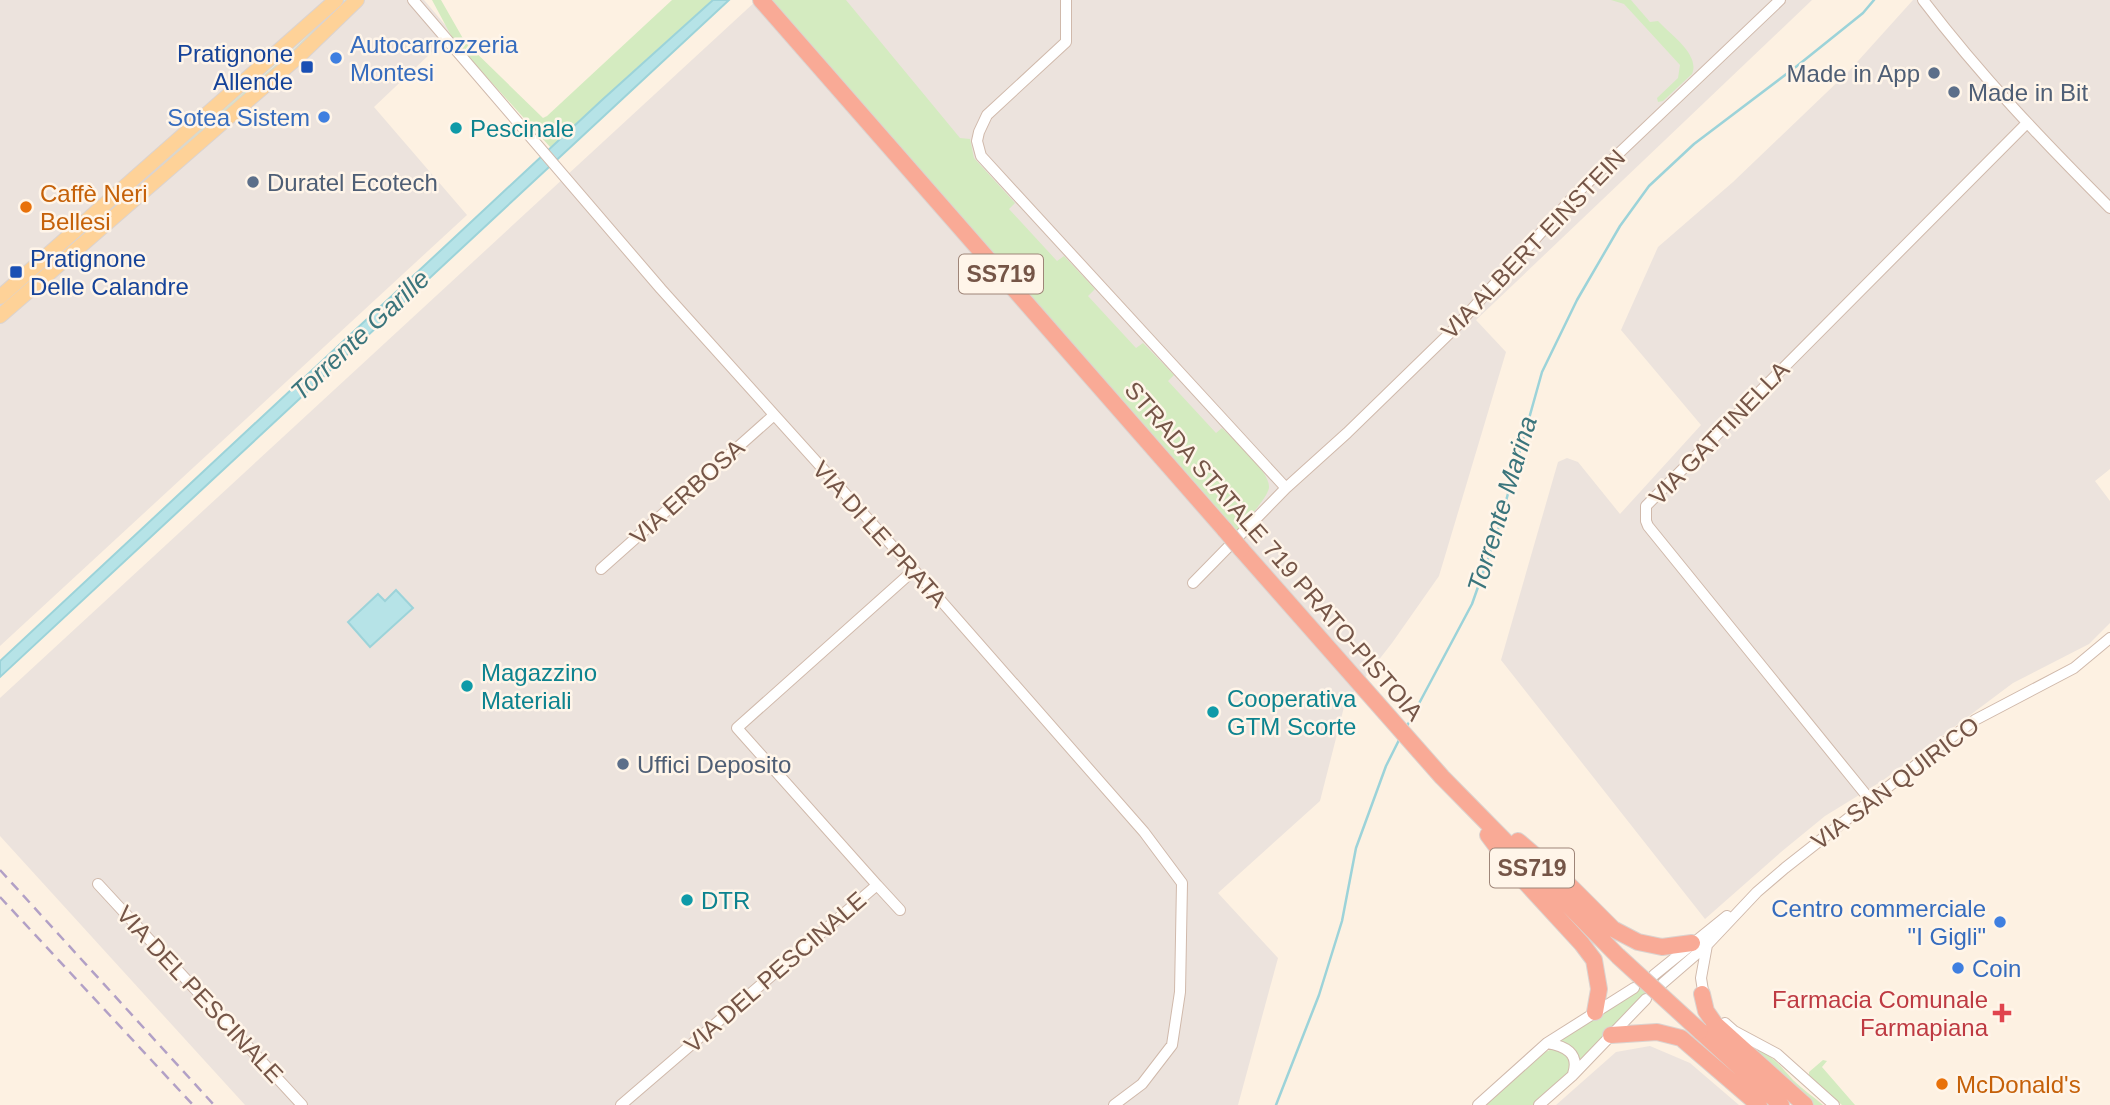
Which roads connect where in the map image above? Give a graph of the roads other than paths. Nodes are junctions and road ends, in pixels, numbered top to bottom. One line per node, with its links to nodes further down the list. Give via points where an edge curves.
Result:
1 (336, 0): 10 (main road)
2 (357, 0): 11 (main road, via 298,57)
3 (413, 0): 12 (street, VIA DI LE PRATA)
4 (761, 0): 18 (highway, STRADA STATALE 719 PRATO-PISTOIA / SS719, bridge)
5 (1066, 0): 13 (street, via 1066,42 987,115 977,141 982,156)
6 (1780, 0): 13 (street, VIA ALBERT EINSTEIN, via 1574,195 1454,329)
7 (1923, 0): 8 (street)
8 (2026, 124): 9 (street); 19 (street, VIA GATTINELLA, via 1646,506 1648,526)
9 (2110, 208)
10 (0, 297)
11 (0, 316)
12 (774, 415): 14 (street, VIA ERBOSA); 15 (street, VIA DI LE PRATA)
13 (1286, 488): 16 (street, VIA ALBERT EINSTEIN)
14 (601, 569)
15 (914, 570): 21 (street, VIA DEL PESCINALE, via 737,728); 35 (street, VIA DI LE PRATA, via 1154,843 1182,883 1180,992 1172,1045 1142,1083)
16 (1193, 583)
17 (2110, 638): 19 (street, VIA SAN QUIRICO, via 2074,668 1975,720)
18 (1444, 778): 23 (highway, via 1566,882 1613,929 1638,942 1662,947); 29 (highway, via 1514,870 1594,960 1599,989); 39 (highway, STRADA STATALE 719 PRATO-PISTOIA / SS719, bridge, via 1618,956)
19 (1871, 801): 23 (street, VIA SAN QUIRICO, via 1785,867)
20 (98, 884): 33 (street, VIA DEL PESCINALE)
21 (877, 885): 22 (street); 34 (street, VIA DEL PESCINALE)
22 (900, 910)
23 (1699, 944): 24 (street, VIA SAN QUIRICO); 25 (street, VIA SAN QUIRICO); 27 (street)
24 (1654, 975)
25 (1663, 984)
26 (1633, 988): 29 (street)
27 (1702, 994): 40 (highway, via 1715,1024); 41 (street, via 1734,1031 1777,1054)
28 (1646, 999): 30 (street)
29 (1595, 1012): 31 (street)
30 (1611, 1035): 32 (street); 38 (highway, via 1657,1032 1681,1038)
31 (1547, 1043): 32 (street, via 1561,1045 1573,1054); 36 (street)
32 (1572, 1076): 37 (street)
33 (302, 1105)
34 (621, 1105)
35 (1114, 1105)
36 (1478, 1105)
37 (1539, 1105)
38 (1759, 1105)
39 (1781, 1105)
40 (1805, 1105)
41 (1834, 1105)

